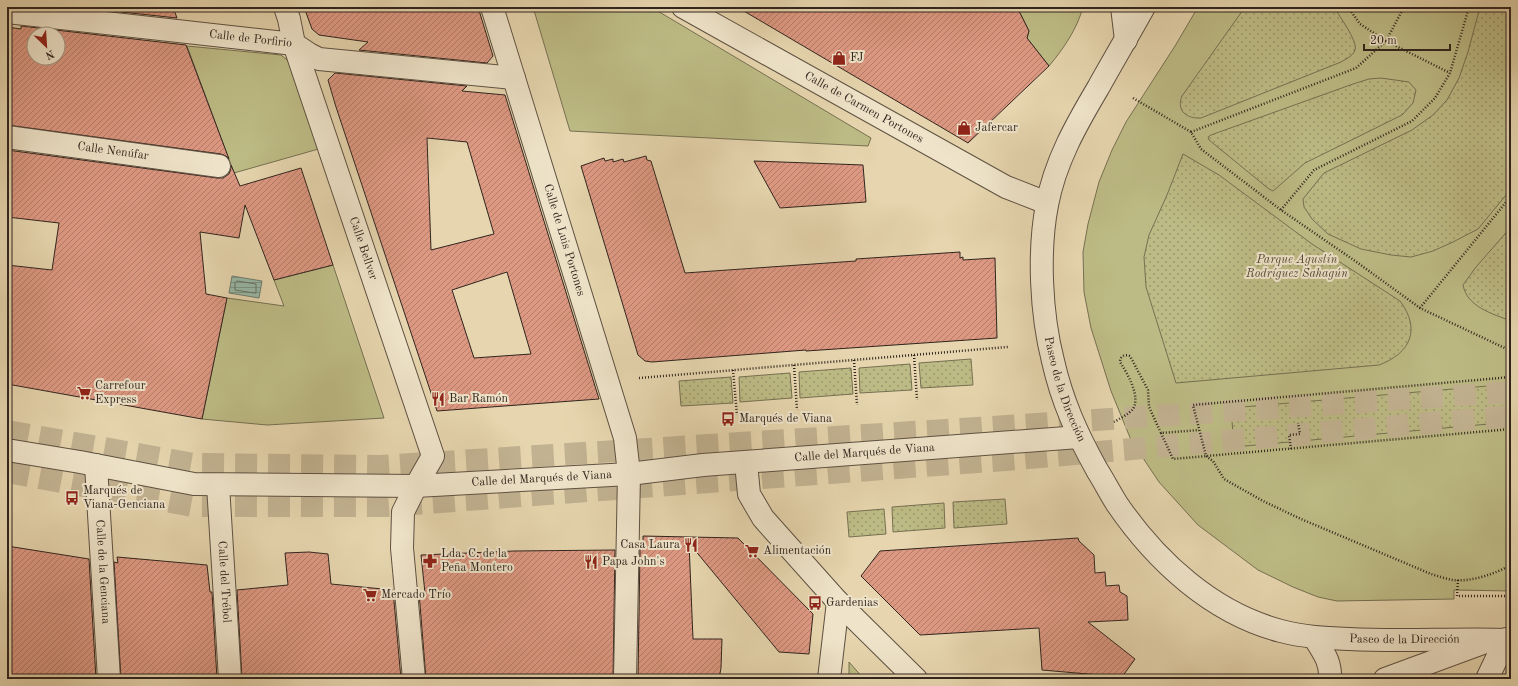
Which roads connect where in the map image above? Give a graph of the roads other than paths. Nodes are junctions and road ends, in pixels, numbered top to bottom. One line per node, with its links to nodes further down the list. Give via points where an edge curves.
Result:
1 (285, 7): 8 (street, Calle Bellver)
2 (492, 7): 9 (street, Calle de Luis Portones)
3 (682, 7): 12 (street, Calle de Carmen Portones, via 1006,187)
4 (1122, 7): 7 (street)
5 (1144, 7): 7 (street, Paseo de la Dirección)
6 (7, 12): 8 (street, Calle de Porfirio)
7 (1126, 40): 12 (street, Paseo de la Dirección, via 1074,129 1063,152)
8 (294, 44): 9 (street, Calle de Porfirio, via 319,59); 19 (street, Calle Bellver, via 433,456)
9 (514, 78): 17 (street, Calle de Luis Portones, via 625,438)
10 (7, 137): 11 (street, Calle Nenúfar)
11 (219, 166)
12 (1047, 204): 13 (street, Paseo de la Dirección, via 1042,260 1048,336 1059,383)
13 (1079, 437): 15 (street, Calle del Marqués de Viana); 21 (street, Paseo de la Dirección, via 1116,503 1149,545 1183,578 1221,606 1239,615 1280,631)
14 (7, 450): 16 (street, Calle del Marqués de Viana)
15 (746, 462): 17 (street, Calle del Marqués de Viana); 20 (street, via 749,494 763,518)
16 (96, 465): 18 (street, Calle del Marqués de Viana, via 194,484); 23 (street, Calle de la Genciana)
17 (629, 474): 19 (street, Calle del Marqués de Viana); 26 (street, Calle de Luis Portones)
18 (218, 484): 19 (street, Calle del Marqués de Viana); 24 (street, Calle del Trébol)
19 (416, 486): 25 (street, Calle Bellver, via 403,512 402,548)
20 (838, 602): 27 (street); 28 (street)
21 (1314, 637): 22 (street, Paseo de la Dirección, via 1370,640); 29 (street, via 1328,659)
22 (1504, 639): 30 (street, Paseo de la Dirección); 31 (street)
23 (109, 679)
24 (230, 679)
25 (414, 679)
26 (625, 679)
27 (829, 679)
28 (916, 679)
29 (1330, 679)
30 (1385, 679)
31 (1487, 679)

